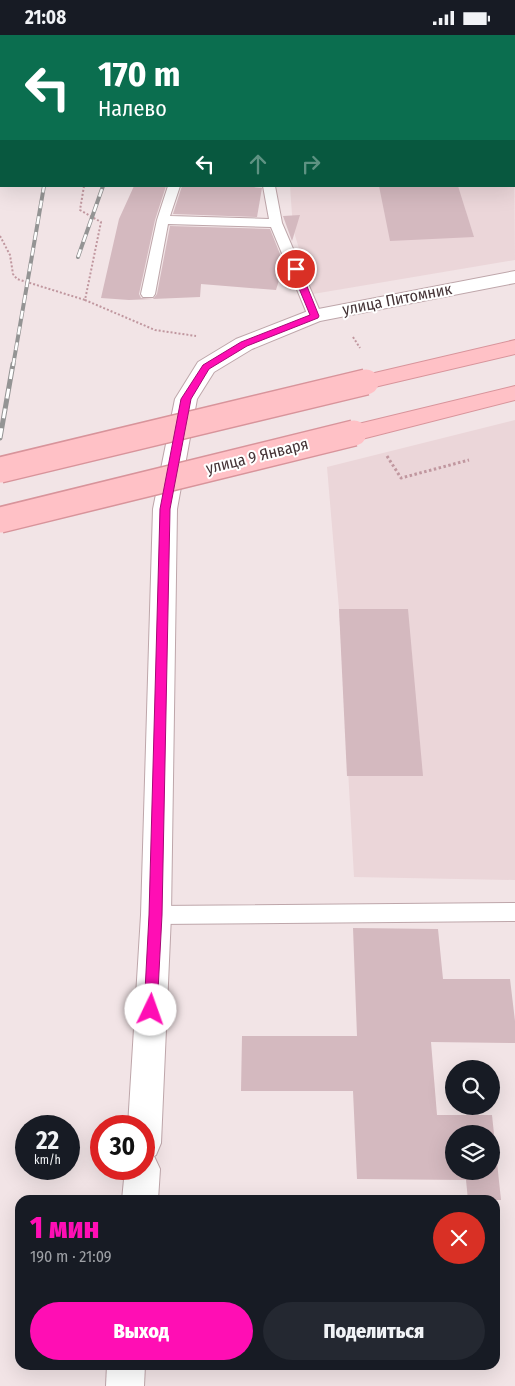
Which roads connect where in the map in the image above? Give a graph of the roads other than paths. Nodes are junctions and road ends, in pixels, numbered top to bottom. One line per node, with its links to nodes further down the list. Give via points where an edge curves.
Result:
1 (174, 187): 3 (lane)
2 (269, 187): 4 (lane)
3 (163, 219): 4 (lane); 6 (lane)
4 (276, 223): 7 (lane)
5 (515, 277): 7 (street, улица Питомник)
6 (148, 294)
7 (315, 316): 13 (street, улица Питомник, via 244,344 206,367 186,399 165,509)
8 (515, 347): 10 (main road, bridge)
9 (515, 393): 11 (main road, улица 9 Января, bridge)
10 (0, 470)
11 (0, 520)
12 (515, 912): 13 (lane)
13 (156, 915): 14 (street, улица Питомник)
14 (145, 1115)
15 (141, 1180): 16 (street)
16 (140, 1195)
17 (126, 1370): 18 (street)
18 (125, 1386)

